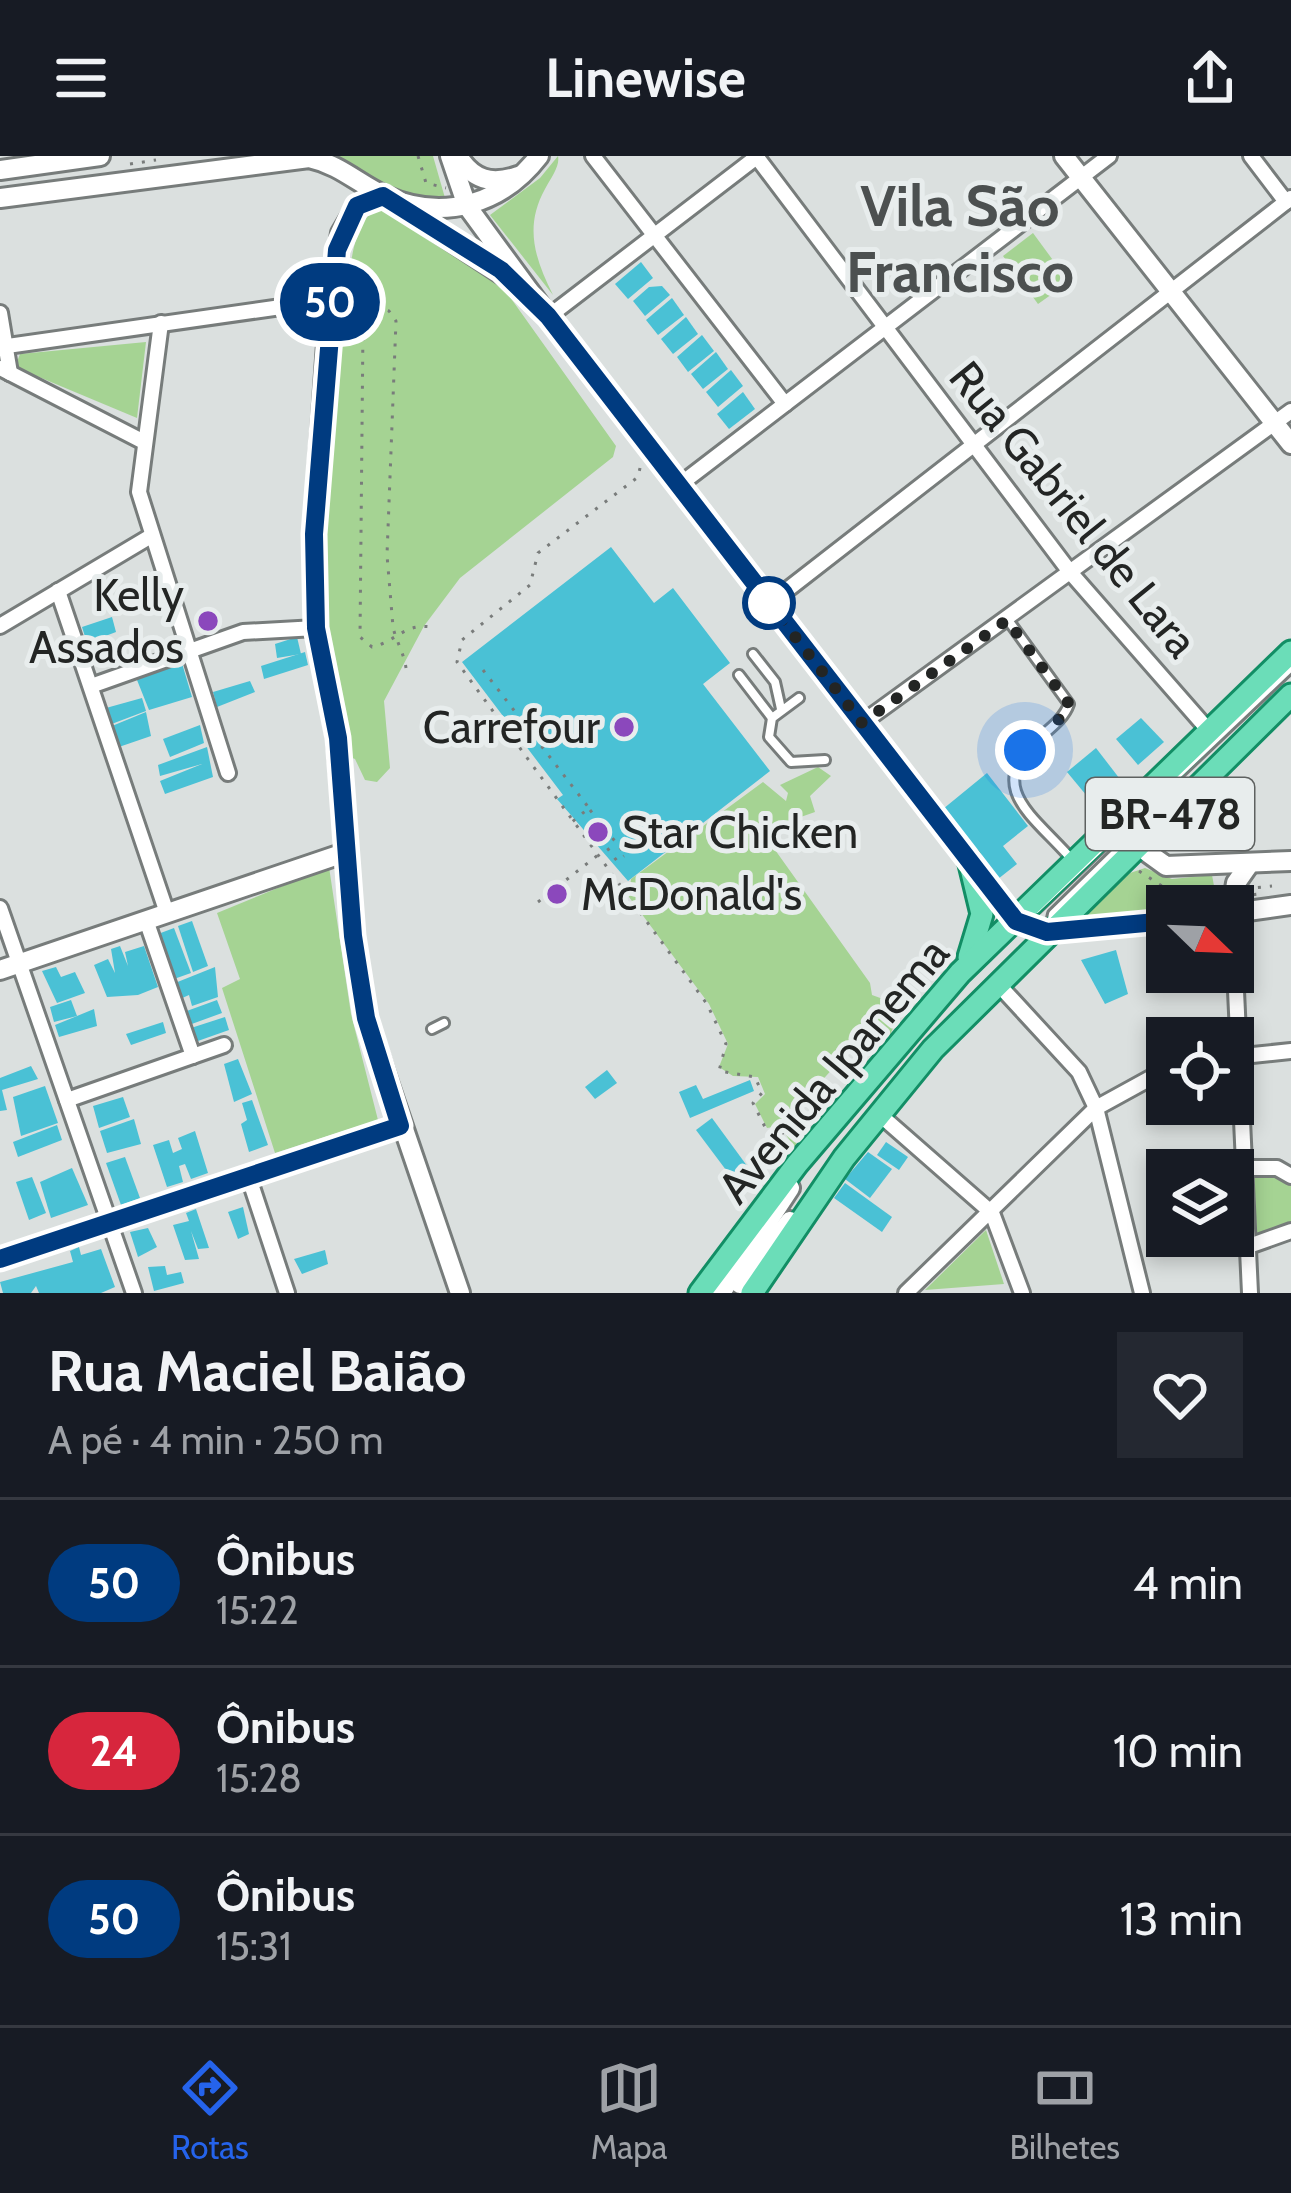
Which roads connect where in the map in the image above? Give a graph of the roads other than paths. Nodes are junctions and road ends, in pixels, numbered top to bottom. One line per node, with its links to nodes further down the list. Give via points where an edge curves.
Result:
1 (100, 156): 9 (main road)
2 (454, 156): 8 (main road, via 484,180 507,180); 13 (main road)
3 (593, 156): 15 (street)
4 (757, 156): 15 (street); 21 (street, Rua Gabriel de Lara)
5 (1064, 156): 10 (main road)
6 (1109, 156): 10 (street)
7 (1251, 156): 14 (street)
8 (534, 163): 13 (main road, via 506,191)
9 (0, 170)
10 (1081, 178): 16 (main road); 21 (street)
11 (383, 196): 12 (main road, via 335,165 294,158); 13 (main road, via 444,209); 17 (main road, via 363,200 349,217); 19 (main road, via 501,270)
12 (0, 198)
13 (463, 198): 19 (main road)
14 (1289, 200): 16 (street)
15 (656, 236): 19 (street); 24 (street)
16 (1173, 291): 25 (main road); 28 (street)
17 (330, 300): 20 (street); 36 (main road, via 314,534)
18 (0, 313): 22 (street)
19 (548, 316): 29 (main road)
20 (161, 323): 22 (street); 26 (street)
21 (885, 328): 24 (street); 28 (street, Rua Gabriel de Lara)
22 (3, 346): 23 (street)
23 (5, 371): 26 (street)
24 (785, 404): 29 (street)
25 (1282, 417): 27 (main road); 31 (street)
26 (144, 442): 30 (street, via 140,492)
27 (1291, 444)
28 (975, 445): 31 (street, Rua Gabriel de Lara); 33 (street)
29 (678, 487): 33 (main road)
30 (152, 536): 32 (street); 37 (street)
31 (1070, 572): 34 (street); 49 (street, Rua Gabriel de Lara)
32 (58, 592): 35 (street); 43 (street)
33 (769, 604): 48 (main road)
34 (1007, 620): 48 (street); 56 (lane, via 1067,696 1067,712 1013,765 1010,778)
35 (0, 626)
36 (316, 628): 37 (street, via 243,632); 53 (main road, via 338,738)
37 (189, 650): 43 (street); 51 (street)
38 (1291, 652): 49 (main road, Avenida Ipanema / BR-478)
39 (753, 654): 46 (lane, via 776,682)
40 (1291, 667): 65 (lane, via 1043,907)
41 (739, 674): 47 (lane)
42 (1291, 682): 68 (lane, via 1053,914)
43 (91, 686): 64 (street)
44 (1291, 695): 52 (main road, Avenida Ipanema / BR-478)
45 (799, 698): 46 (lane)
46 (781, 709): 47 (lane)
47 (772, 718): 50 (lane, via 769,737 782,756 799,764)
48 (862, 723): 54 (main road)
49 (1210, 732): 56 (main road, Avenida Ipanema / BR-478)
50 (825, 760)
51 (228, 773)
52 (1148, 836): 58 (main road, via 1153,862); 68 (main road, Avenida Ipanema / BR-478)
53 (347, 852): 64 (main road); 83 (main road, via 366,1018)
54 (969, 860): 65 (main road); 70 (main road, via 981,927)
55 (1291, 861): 57 (main road)
56 (1075, 863): 65 (main road, Avenida Ipanema / BR-478)
57 (1250, 863): 58 (main road); 60 (main road)
58 (1214, 865): 59 (main road)
59 (1226, 885)
60 (1239, 885)
61 (1254, 901): 62 (main road)
62 (1291, 905)
63 (0, 908): 69 (street)
64 (167, 913): 66 (main road)
65 (1020, 917): 68 (main road); 70 (main road, Avenida Ipanema / BR-478)
66 (146, 920): 69 (main road); 77 (street)
67 (1146, 924): 68 (main road)
68 (1048, 932): 71 (main road, Avenida Ipanema / BR-478)
69 (10, 967): 79 (street)
70 (960, 973): 80 (main road, Avenida Ipanema / BR-478)
71 (997, 982): 81 (street, via 1079,1072); 82 (main road, Avenida Ipanema / BR-478)
72 (444, 1023): 73 (lane)
73 (432, 1029)
74 (224, 1045): 77 (street)
75 (1291, 1051): 76 (street)
76 (1254, 1055)
77 (193, 1056): 79 (street)
78 (1146, 1081): 81 (street)
79 (67, 1100): 89 (street)
80 (847, 1105): 97 (main road, Avenida Ipanema / BR-478); 98 (main road)
81 (1096, 1108): 88 (street); 103 (street)
82 (879, 1114): 84 (main road, Avenida Ipanema / BR-478); 88 (street)
83 (400, 1126): 87 (street); 96 (main road)
84 (844, 1158): 99 (main road); 100 (main road, Avenida Ipanema / BR-478)
85 (1254, 1168): 86 (street)
86 (1291, 1176)
87 (249, 1178): 89 (street); 95 (street)
88 (992, 1213): 101 (street); 102 (street)
89 (110, 1222): 93 (street); 94 (street)
90 (1291, 1231): 91 (street)
91 (1254, 1244)
92 (1249, 1257): 104 (street)
93 (0, 1259)
94 (134, 1293)
95 (287, 1293)
96 (460, 1293)
97 (700, 1293)
98 (721, 1293)
99 (734, 1293)
100 (752, 1293)
101 (906, 1293)
102 (1022, 1293)
103 (1142, 1293)
104 (1250, 1293)

